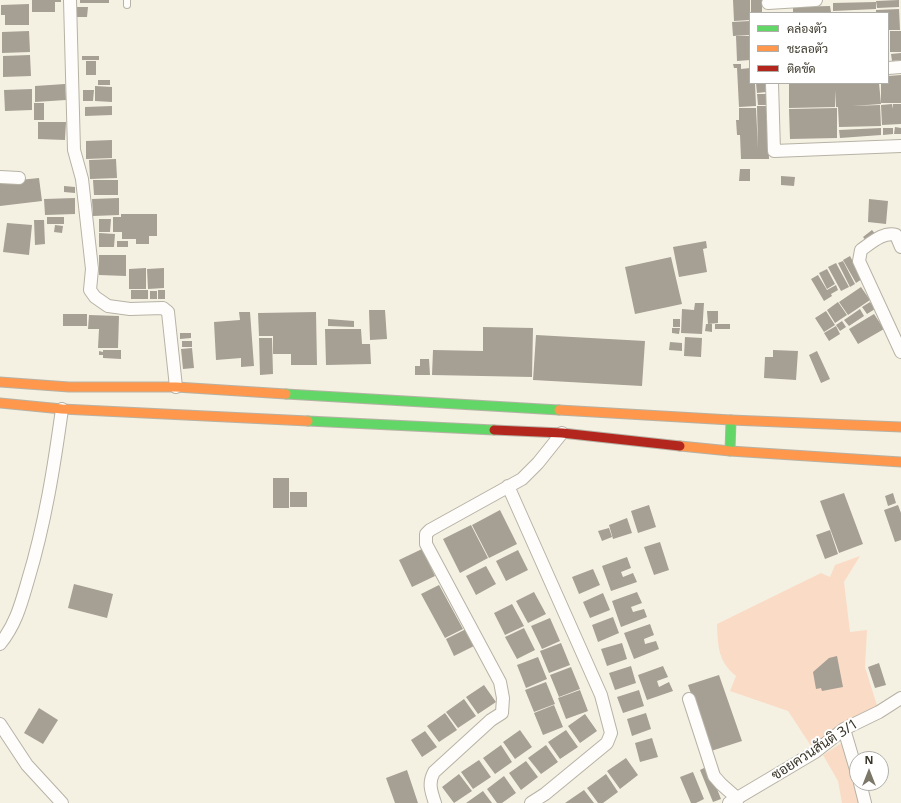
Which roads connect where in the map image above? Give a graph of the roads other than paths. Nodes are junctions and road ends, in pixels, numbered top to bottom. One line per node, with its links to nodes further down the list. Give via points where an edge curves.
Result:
1 (70, 0): 13 (street, via 74,150 83,186 92,269 90,290 108,306 130,309 164,308 168,312)
2 (816, 0): 3 (street)
3 (768, 5)
4 (901, 67): 5 (street)
5 (889, 68)
6 (772, 84): 7 (street, via 774,151)
7 (901, 146)
8 (0, 178): 9 (street)
9 (19, 178)
10 (901, 247): 11 (street, via 896,235 886,234 861,250 859,261)
11 (901, 352)
12 (0, 382): 13 (main road, via 69,387)
13 (176, 387): 16 (main road)
14 (0, 404): 15 (main road)
15 (62, 410): 18 (main road); 22 (street, via 52,477 36,552 18,612)
16 (731, 420): 17 (main road); 19 (main road)
17 (901, 427)
18 (562, 433): 19 (main road); 21 (street, via 522,479)
19 (730, 450): 20 (main road)
20 (901, 462)
21 (508, 486): 31 (street, via 426,534 426,544 500,682 503,698 502,713 434,772 430,779 430,790); 32 (street, via 601,695 611,733 607,743)
22 (0, 644)
23 (901, 698): 26 (street, ซอยควนสันติ 3/1)
24 (689, 699): 29 (street, via 714,776)
25 (0, 724): 30 (street, via 27,765)
26 (844, 729): 27 (street); 29 (street, ซอยควนสันติ 3/1, via 815,752)
27 (850, 751)
28 (862, 791): 33 (street)
29 (733, 801)
30 (62, 803)
31 (435, 803)
32 (531, 803)
33 (865, 803)

